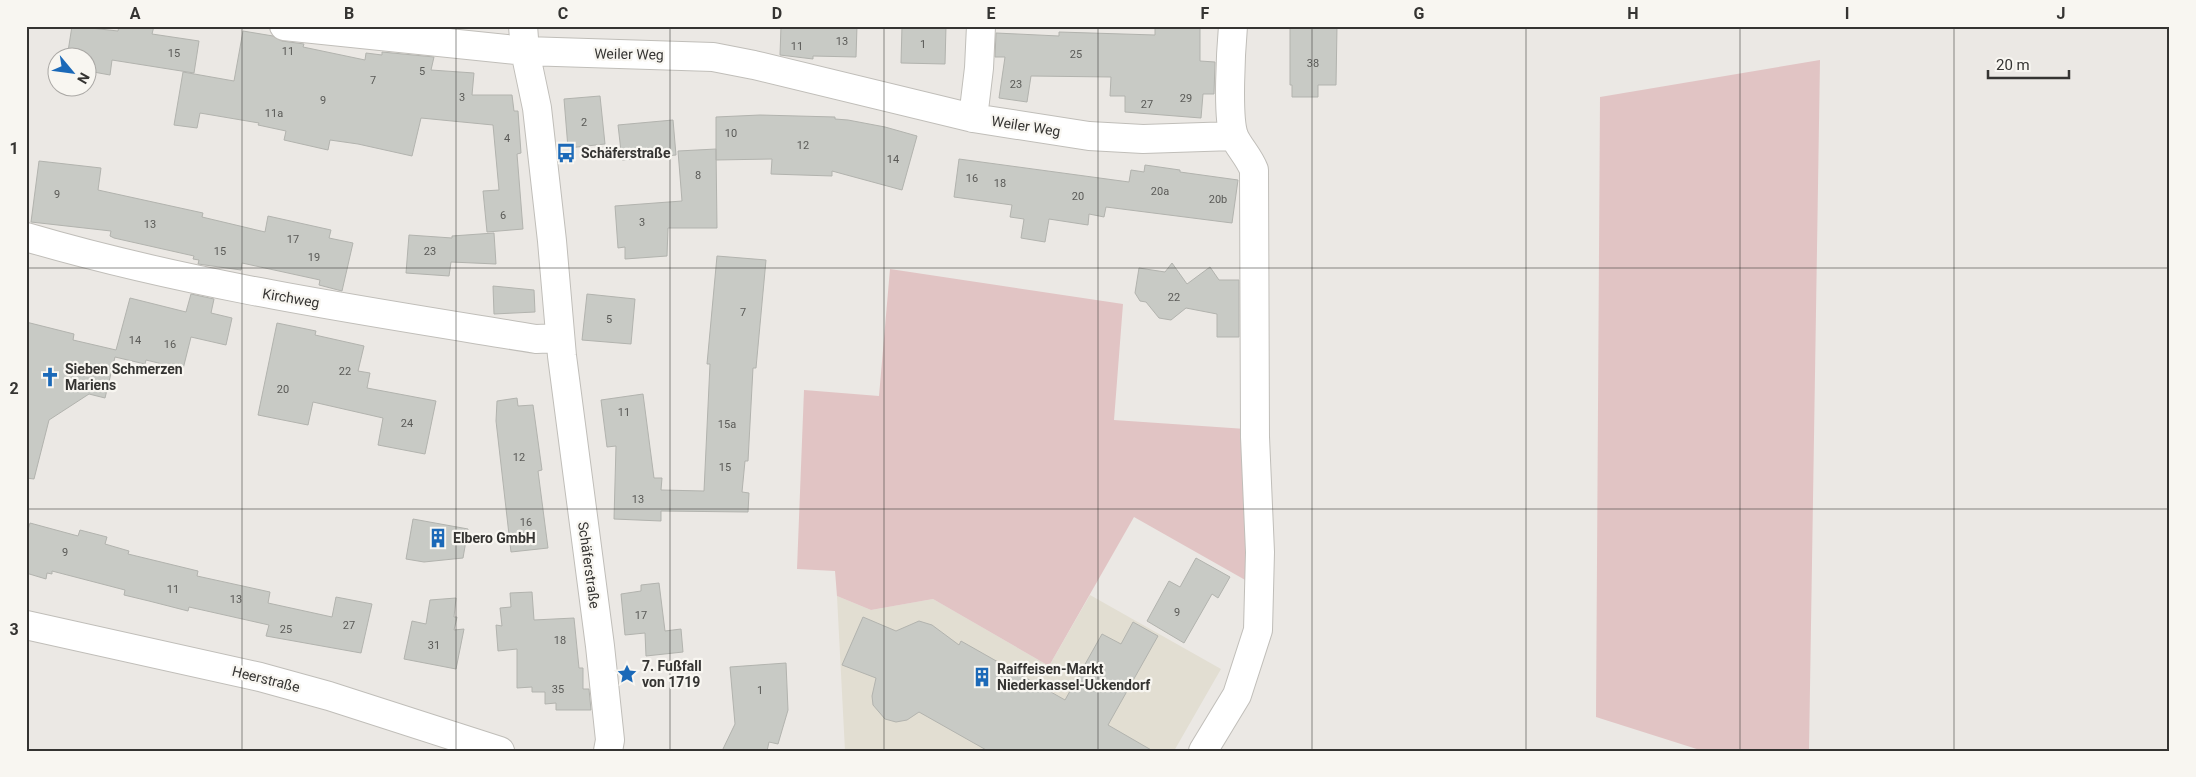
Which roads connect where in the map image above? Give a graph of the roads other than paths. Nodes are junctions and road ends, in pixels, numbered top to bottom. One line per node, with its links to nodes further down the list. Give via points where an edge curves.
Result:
1 (284, 26): 4 (street, Weiler Weg)
2 (981, 26): 5 (street)
3 (1233, 26): 6 (street, via 1230,111)
4 (524, 39): 5 (street, Weiler Weg, via 713,57); 8 (street, Schäferstraße, via 537,108)
5 (974, 118): 6 (street, Weiler Weg, via 1098,136 1143,139)
6 (1234, 136): 12 (street, via 1254,170 1255,430 1260,552 1258,630 1237,695)
7 (26, 238): 8 (street, Kirchweg, via 172,275 268,294 536,339)
8 (560, 338): 11 (street, Schäferstraße, via 600,646 610,740)
9 (26, 625): 10 (street, Heerstraße, via 260,677)
10 (500, 751)
11 (608, 751)
12 (1203, 751)

